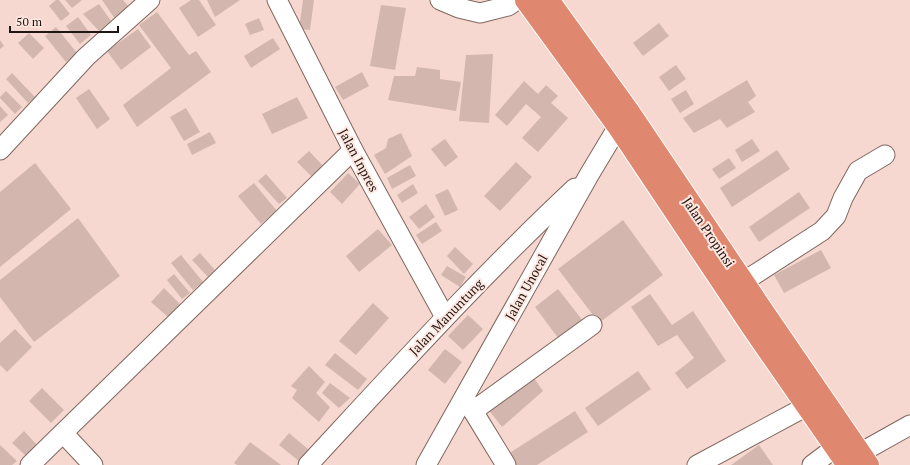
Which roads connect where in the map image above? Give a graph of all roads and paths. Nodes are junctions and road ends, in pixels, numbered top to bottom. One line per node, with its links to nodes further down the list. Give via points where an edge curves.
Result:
1 (150, 0): 8 (street, via 86,57)
2 (277, 0): 9 (street, Jalan Inpres)
3 (440, 0): 4 (street, via 480,13 508,6)
4 (517, 0)
5 (526, 0): 7 (highway)
6 (548, 0): 7 (highway, Jalan Propinsi)
7 (623, 118): 11 (street, Jalan Unocal); 12 (highway, Jalan Propinsi); 14 (highway)
8 (0, 150)
9 (353, 150): 13 (street, Jalan Inpres); 19 (street)
10 (885, 156): 12 (street, via 858,171 836,216 822,231)
11 (589, 175): 13 (street, Jalan Manuntung, via 535,225); 16 (street, Jalan Unocal)
12 (743, 282): 14 (highway, Jalan Propinsi)
13 (445, 318): 24 (street, Jalan Manuntung)
14 (761, 324): 17 (highway); 21 (highway, Jalan Propinsi)
15 (592, 325): 16 (street)
16 (468, 404): 25 (street, Jalan Unocal); 26 (street)
17 (807, 406): 20 (highway); 27 (street)
18 (910, 425): 21 (street)
19 (63, 433): 22 (street); 23 (street)
20 (836, 447): 21 (highway); 28 (street)
21 (859, 461)
22 (30, 465)
23 (93, 465)
24 (308, 465)
25 (426, 465)
26 (506, 465)
27 (697, 465)
28 (812, 465)

